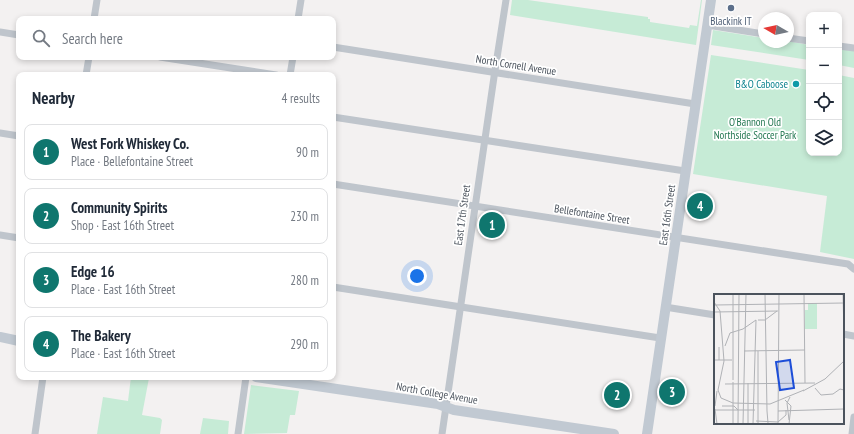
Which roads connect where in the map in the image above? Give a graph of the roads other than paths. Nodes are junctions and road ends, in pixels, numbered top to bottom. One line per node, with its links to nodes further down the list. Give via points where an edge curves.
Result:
1 (97, 0): 5 (street)
2 (301, 0): 6 (street)
3 (506, 0): 22 (street, East 17th Street)
4 (711, 0): 7 (main road, East 16th Street)
5 (94, 16)
6 (298, 16)
7 (707, 25): 9 (street); 23 (main road, East 16th Street)
8 (0, 32): 10 (street)
9 (758, 33)
10 (16, 35)
11 (794, 39): 12 (street)
12 (806, 41)
13 (842, 46): 15 (street)
14 (336, 47): 22 (street, North Cornell Avenue)
15 (854, 48)
16 (88, 60): 19 (street)
17 (179, 60): 20 (street)
18 (292, 60): 21 (street)
19 (86, 72)
20 (257, 72)
21 (290, 72)
22 (494, 72): 23 (street, North Cornell Avenue); 27 (street, East 17th Street)
23 (695, 104): 28 (main road, East 16th Street)
24 (336, 117): 27 (street)
25 (0, 133): 26 (street)
26 (16, 136)
27 (484, 140): 28 (street); 30 (street, East 17th Street)
28 (685, 171): 33 (main road, East 16th Street)
29 (336, 184): 30 (street, Bellefontaine Street)
30 (475, 206): 33 (street, Bellefontaine Street); 36 (street, East 17th Street)
31 (0, 235): 32 (street)
32 (16, 238)
33 (676, 238): 34 (street, Bellefontaine Street, via 848,264); 37 (main road, East 16th Street)
34 (854, 269)
35 (336, 287): 36 (street)
36 (460, 307): 42 (street); 47 (street, East 17th Street)
37 (665, 307): 38 (street); 42 (main road, East 16th Street)
38 (714, 315)
39 (844, 334): 40 (street)
40 (854, 336)
41 (0, 338): 43 (main road)
42 (660, 338): 53 (main road, East 16th Street)
43 (16, 341)
44 (43, 380): 49 (street)
45 (246, 380): 50 (street)
46 (276, 380): 47 (main road, North College Avenue)
47 (446, 407): 51 (street, East 17th Street); 52 (main road, North College Avenue)
48 (854, 417): 54 (street)
49 (34, 434)
50 (238, 434)
51 (442, 434)
52 (614, 434)
53 (647, 434)
54 (852, 434)

